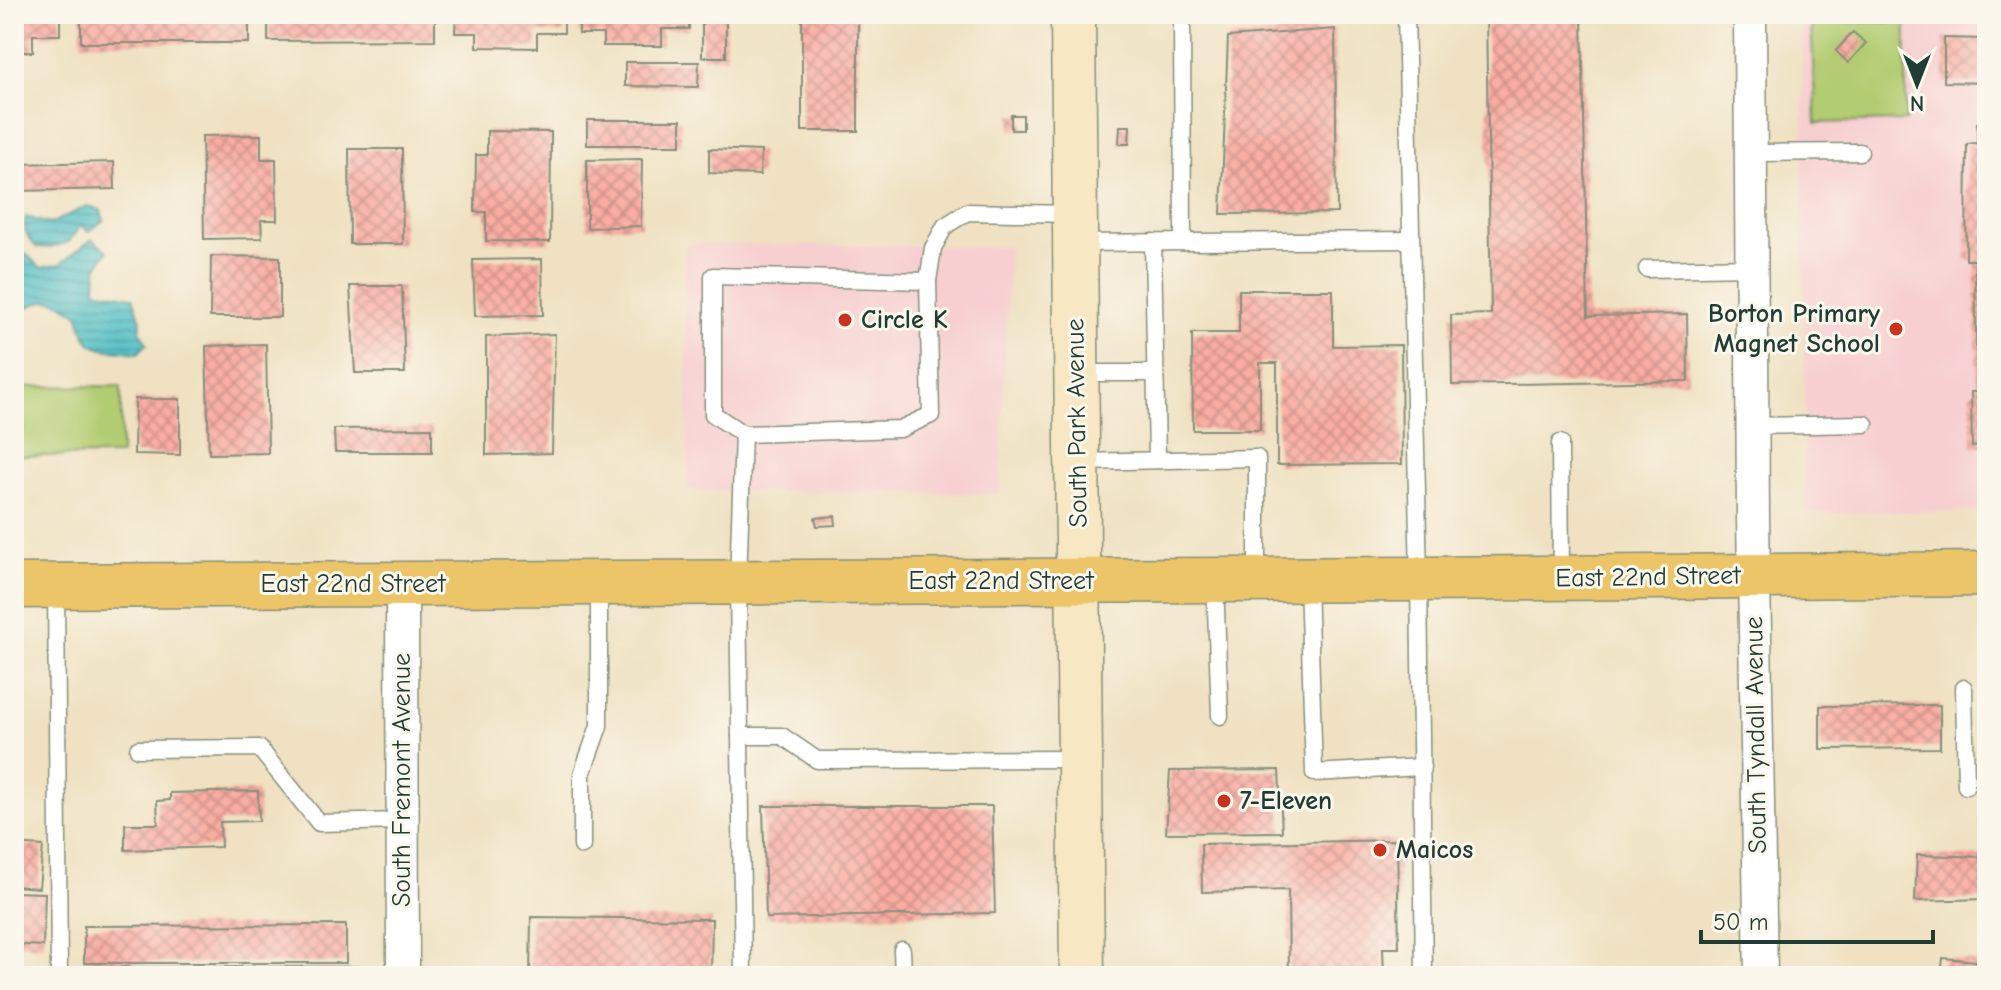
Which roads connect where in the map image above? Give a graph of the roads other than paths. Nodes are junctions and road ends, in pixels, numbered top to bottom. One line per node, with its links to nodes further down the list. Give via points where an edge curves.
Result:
1 (1073, 14): 7 (main road, South Park Avenue)
2 (1182, 14): 10 (lane)
3 (1406, 14): 8 (lane)
4 (1750, 14): 6 (street, South Tyndall Avenue)
5 (1860, 152): 6 (lane)
6 (1751, 153): 11 (street, South Tyndall Avenue)
7 (1075, 228): 9 (lane); 13 (lane, via 967,212 945,226 933,248); 14 (main road, South Park Avenue)
8 (1411, 240): 10 (lane); 25 (lane)
9 (1153, 242): 10 (lane); 15 (lane)
10 (1183, 242)
11 (1751, 267): 12 (lane); 17 (street, South Tyndall Avenue)
12 (1647, 269)
13 (928, 281): 18 (lane, via 931,415 900,429); 18 (lane, via 713,276 713,414)
14 (1077, 373): 15 (lane); 21 (main road, South Park Avenue)
15 (1155, 373): 20 (lane)
16 (1865, 424): 17 (lane)
17 (1753, 426): 23 (street, South Tyndall Avenue)
18 (743, 434): 29 (lane)
19 (1560, 443): 24 (lane)
20 (1157, 460): 21 (lane); 26 (lane, via 1257,458)
21 (1078, 462): 28 (main road, South Park Avenue)
22 (1987, 574): 23 (main road, East 22nd Street)
23 (1754, 576): 24 (main road, East 22nd Street); 50 (street, South Tyndall Avenue)
24 (1561, 578): 25 (main road, East 22nd Street)
25 (1419, 579): 27 (main road, East 22nd Street); 38 (lane)
26 (1236, 580): 27 (main road, East 22nd Street); 28 (main road, East 22nd Street); 34 (lane)
27 (1308, 580): 38 (lane, via 1314,773)
28 (1079, 581): 29 (main road, East 22nd Street); 37 (main road, South Park Avenue)
29 (738, 582): 30 (main road, East 22nd Street); 35 (lane)
30 (599, 583): 31 (main road, East 22nd Street); 41 (lane, via 599,726 582,774)
31 (402, 584): 32 (main road, East 22nd Street); 40 (street, South Fremont Avenue)
32 (35, 586): 44 (lane)
33 (1964, 688): 39 (lane)
34 (1220, 716)
35 (740, 736): 37 (lane, via 782,736 817,760); 46 (lane)
36 (138, 749): 40 (lane, via 259,748 319,823)
37 (1080, 759): 48 (main road, South Park Avenue)
38 (1422, 767): 49 (lane)
39 (1966, 786)
40 (402, 821): 43 (street, South Fremont Avenue)
41 (582, 846)
42 (902, 950): 47 (lane)
43 (403, 975): 45 (lane)
44 (59, 976)
45 (86, 976)
46 (743, 976)
47 (903, 976)
48 (1082, 976)
49 (1424, 976)
50 (1761, 976)

